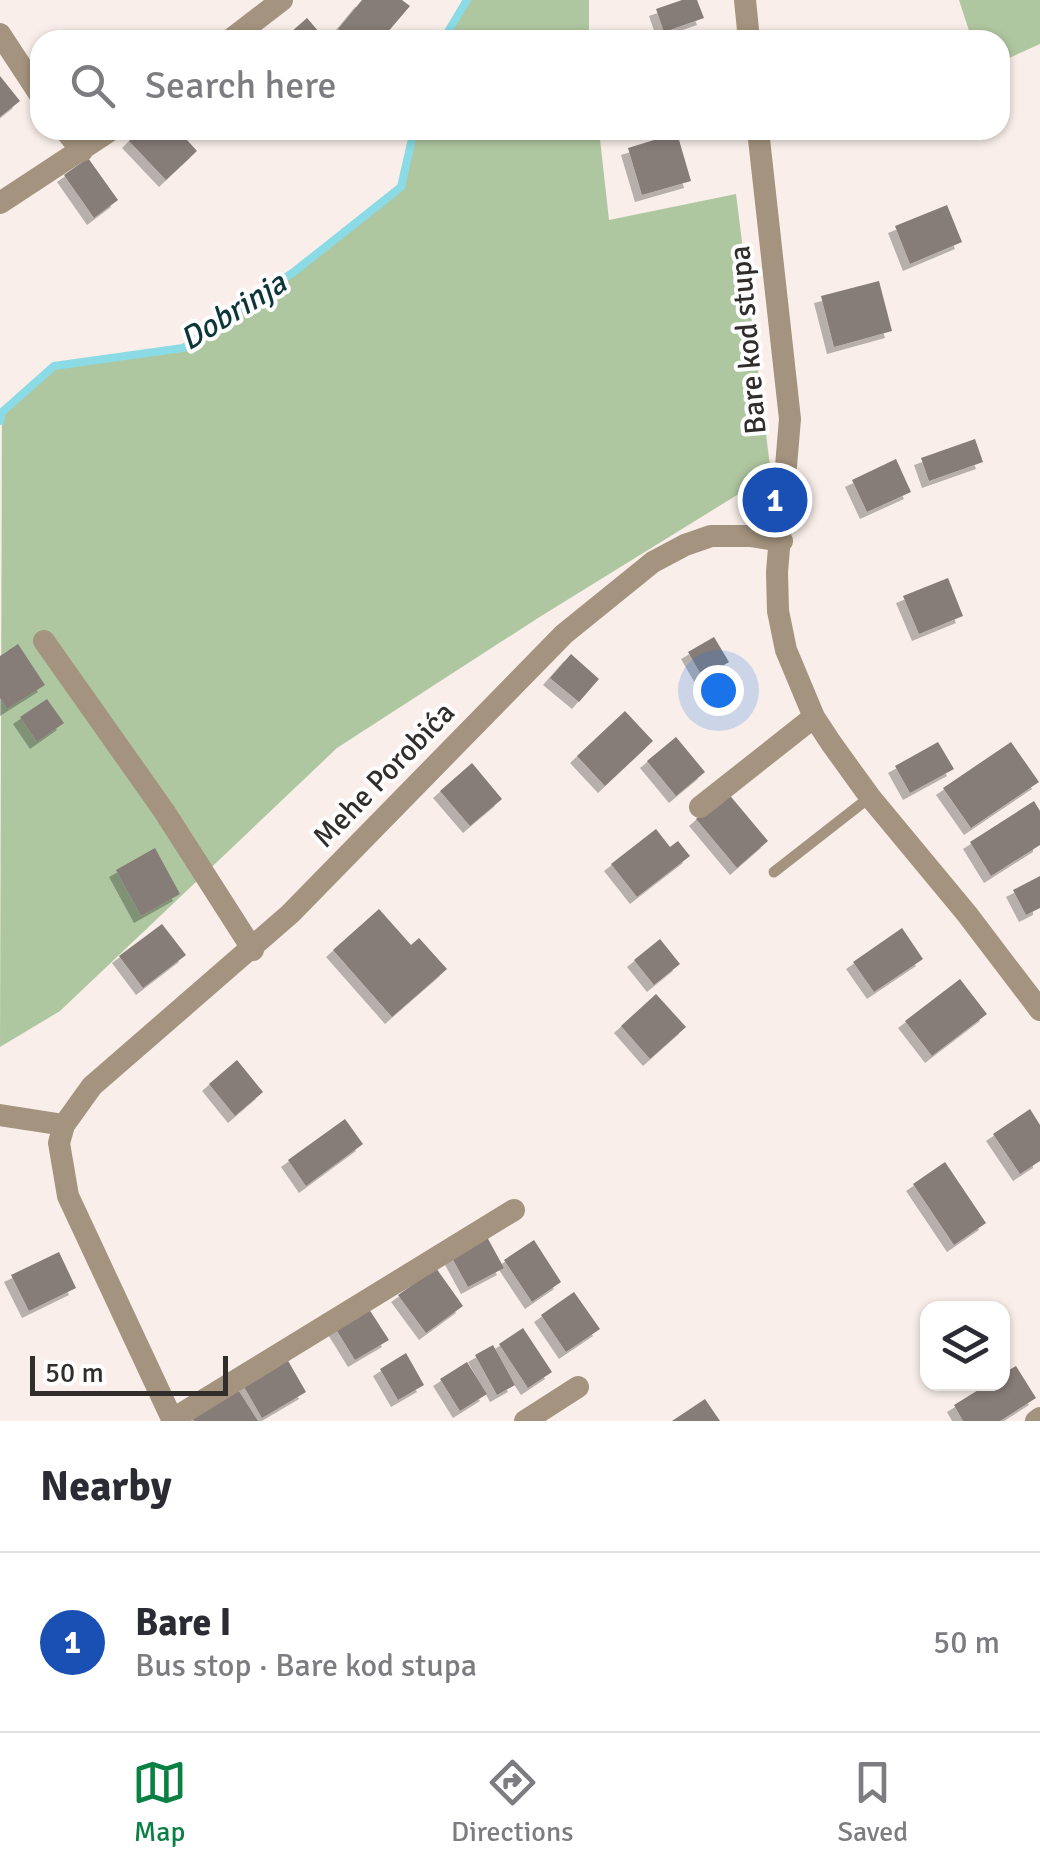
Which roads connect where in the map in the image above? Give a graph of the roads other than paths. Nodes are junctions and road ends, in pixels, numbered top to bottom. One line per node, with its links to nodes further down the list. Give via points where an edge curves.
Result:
1 (282, 0): 3 (street)
2 (745, 0): 4 (street)
3 (243, 30)
4 (748, 30)
5 (0, 34): 6 (street)
6 (30, 80)
7 (73, 140): 10 (street)
8 (98, 140): 10 (street)
9 (759, 140): 12 (street, Bare kod stupa, via 788,398)
10 (82, 151): 11 (street)
11 (0, 203)
12 (782, 541): 14 (street, Bare kod stupa, via 778,611); 18 (street, Mehe Porobića, via 698,540 603,600)
13 (44, 641): 18 (street)
14 (814, 717): 15 (street, Bare kod stupa); 16 (street)
15 (870, 797): 17 (lane); 19 (street, Bare kod stupa)
16 (700, 807)
17 (774, 872)
18 (253, 950): 21 (street, Mehe Porobića, via 92,1086)
19 (1040, 1010)
20 (0, 1116): 21 (street)
21 (64, 1124): 24 (street, via 60,1158 68,1196)
22 (514, 1210): 24 (street)
23 (578, 1387): 25 (street)
24 (173, 1420)
25 (525, 1421)

